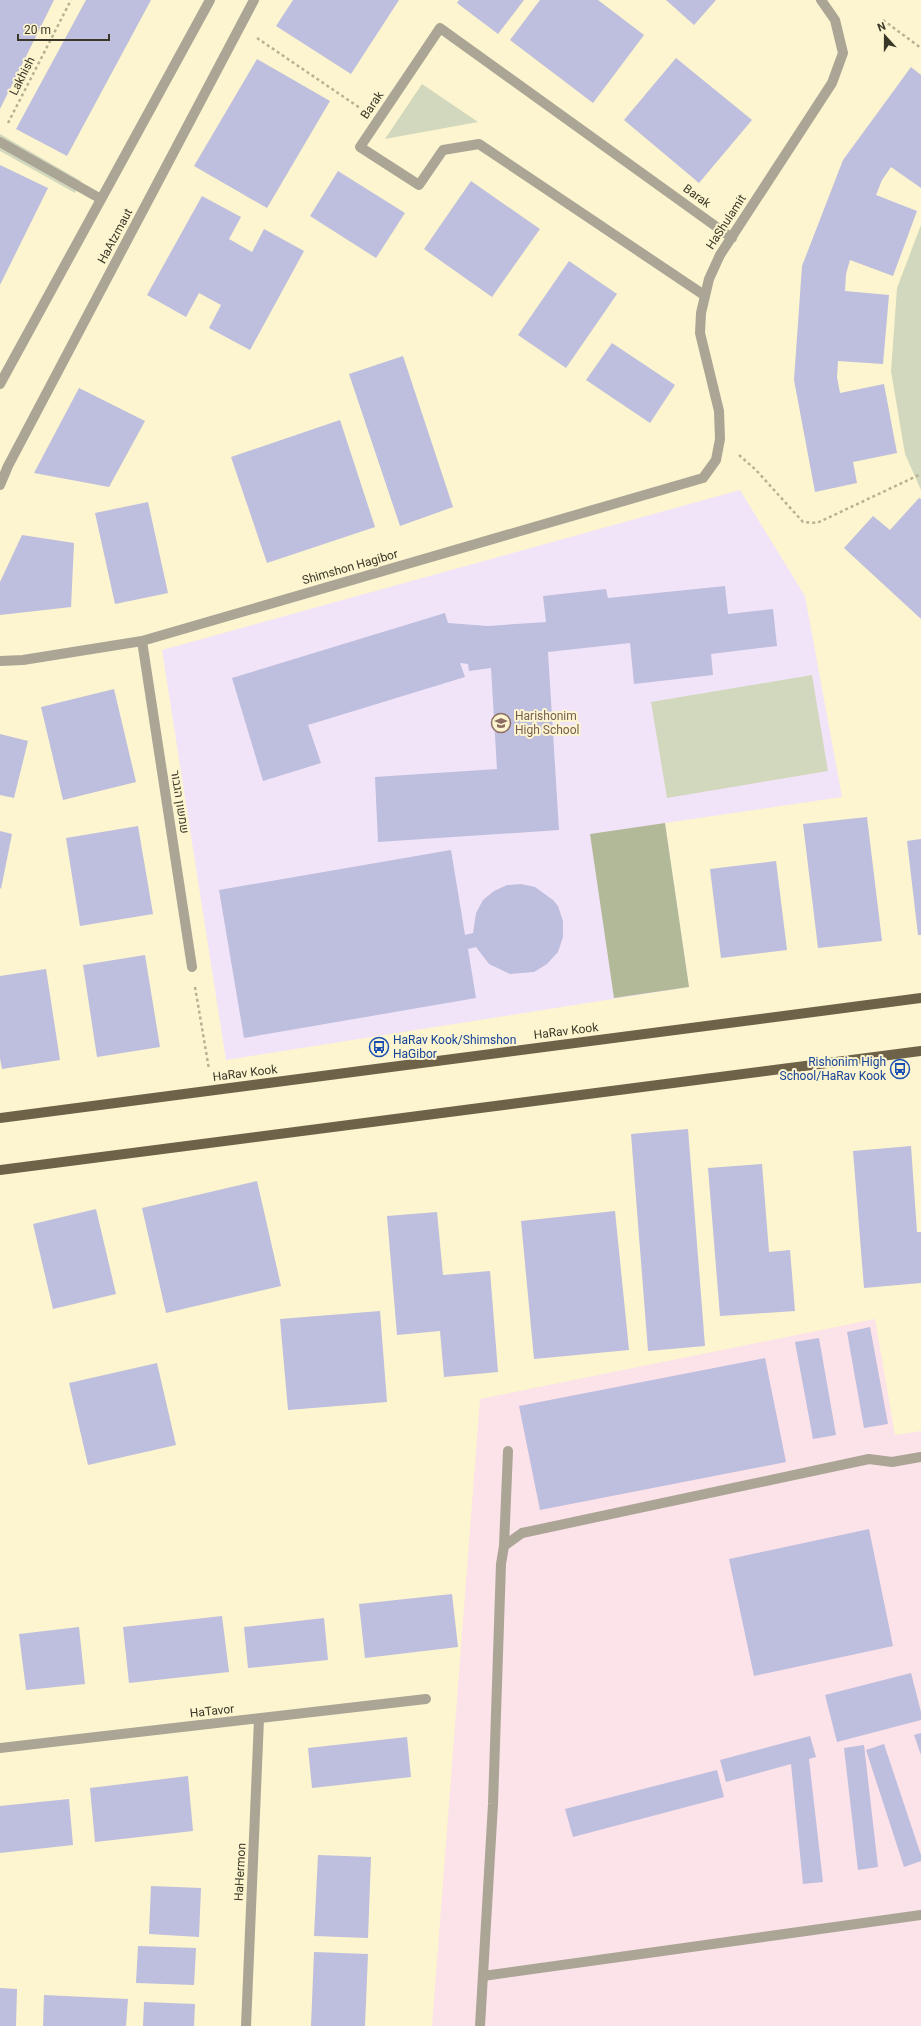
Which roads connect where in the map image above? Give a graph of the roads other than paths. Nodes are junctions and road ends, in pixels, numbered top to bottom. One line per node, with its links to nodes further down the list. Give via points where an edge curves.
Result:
1 (210, 0): 5 (street)
2 (254, 0): 10 (street, HaAtzmaut)
3 (821, 0): 6 (street, HaShulamit, via 835,20 843,53 832,82)
4 (0, 142): 5 (street)
5 (101, 199): 8 (street)
6 (732, 238): 7 (street, HaShulamit, via 720,255); 7 (street, Barak, via 440,28 360,147 419,185 443,150 479,144)
7 (704, 295): 9 (street, HaShulamit, via 700,333 720,411 720,439 716,460)
8 (0, 383)
9 (704, 478): 11 (street, Shimshon Hagibor)
10 (0, 485)
11 (142, 641): 12 (street, Shimshon Hagibor, via 23,660); 13 (street, שמשון הגבור)
12 (0, 661)
13 (192, 967)
14 (921, 998): 16 (main road, HaRav Kook)
15 (921, 1051): 17 (main road)
16 (0, 1118)
17 (0, 1170)
18 (508, 1451): 20 (street)
19 (921, 1457): 20 (street, via 892,1462 869,1459 537,1529 522,1533)
20 (504, 1546): 25 (street, via 501,1564 493,1804)
21 (426, 1699): 22 (street, HaTavor)
22 (259, 1719): 23 (street, HaTavor); 26 (street, HaHermon)
23 (0, 1748)
24 (921, 1915): 25 (street)
25 (483, 1976): 27 (street)
26 (246, 2026)
27 (480, 2026)

